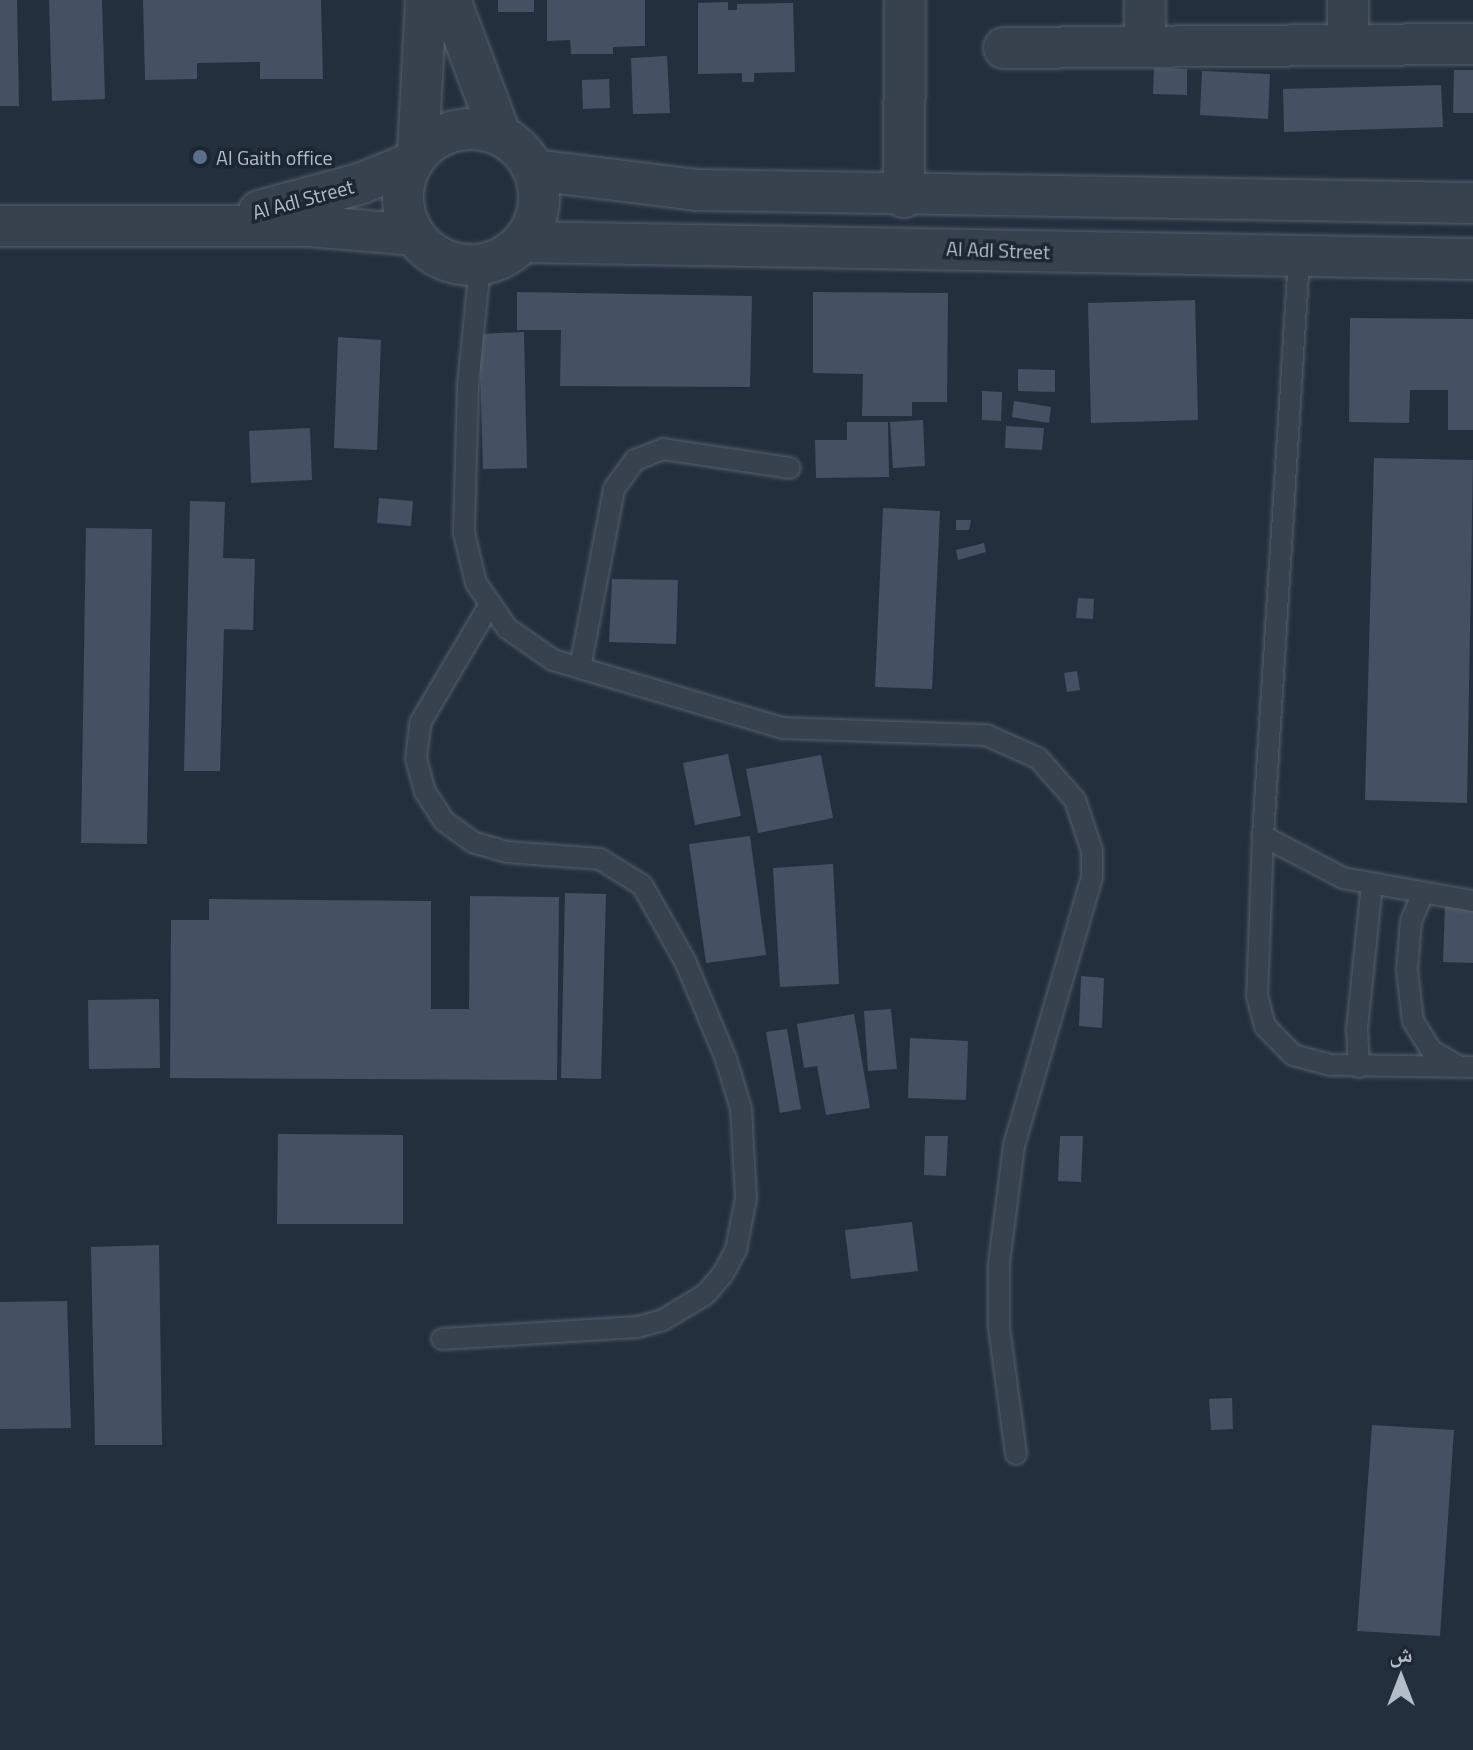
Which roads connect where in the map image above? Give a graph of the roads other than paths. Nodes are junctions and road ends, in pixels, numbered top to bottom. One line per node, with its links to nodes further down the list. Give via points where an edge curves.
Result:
1 (426, 0): 11 (street)
2 (450, 0): 10 (street, via 479,92)
3 (905, 0): 13 (street)
4 (1145, 0): 8 (street)
5 (1348, 0): 7 (street)
6 (1473, 44): 7 (street)
7 (1348, 45): 8 (street)
8 (1145, 47): 9 (street)
9 (1004, 48)
10 (500, 134): 11 (street, via 456,130); 12 (street, via 520,149)
11 (414, 158): 15 (street, Al Adl Street, via 308,200); 17 (street, via 403,187 403,212)
12 (534, 170): 13 (street, via 697,190); 18 (street, via 538,207)
13 (904, 197): 14 (street)
14 (1473, 203)
15 (192, 225): 16 (street, Al Adl Street); 17 (street, Al Adl Street, via 309,226)
16 (0, 226)
17 (413, 235): 21 (street, via 431,254 455,264)
18 (524, 242): 19 (street, Al Adl Street); 21 (street, via 504,257)
19 (1299, 258): 20 (street, Al Adl Street); 25 (lane)
20 (1473, 259)
21 (480, 265): 23 (lane, via 468,386 464,533 468,559)
22 (790, 468): 24 (lane, via 663,449 635,460 614,489)
23 (489, 606): 24 (lane, via 528,646); 31 (lane, via 420,723 416,758 425,792 444,821 473,842 507,852 600,859 642,885 685,961 726,1059 741,1109 746,1198 736,1250 723,1274 706,1294 663,1320 638,1327)
24 (580, 668): 32 (lane, via 782,728 986,735 1038,758 1075,800 1092,851 1092,877 1014,1146 1000,1249 999,1327)
25 (1263, 836): 26 (lane, via 1313,867); 29 (lane, via 1257,996 1265,1026 1293,1055)
26 (1372, 885): 27 (lane); 29 (lane, via 1357,1029)
27 (1423, 893): 28 (lane); 30 (lane, via 1411,921 1407,970 1413,1021 1432,1051)
28 (1473, 901)
29 (1359, 1067): 30 (lane)
30 (1467, 1067)
31 (442, 1339)
32 (1016, 1454)

